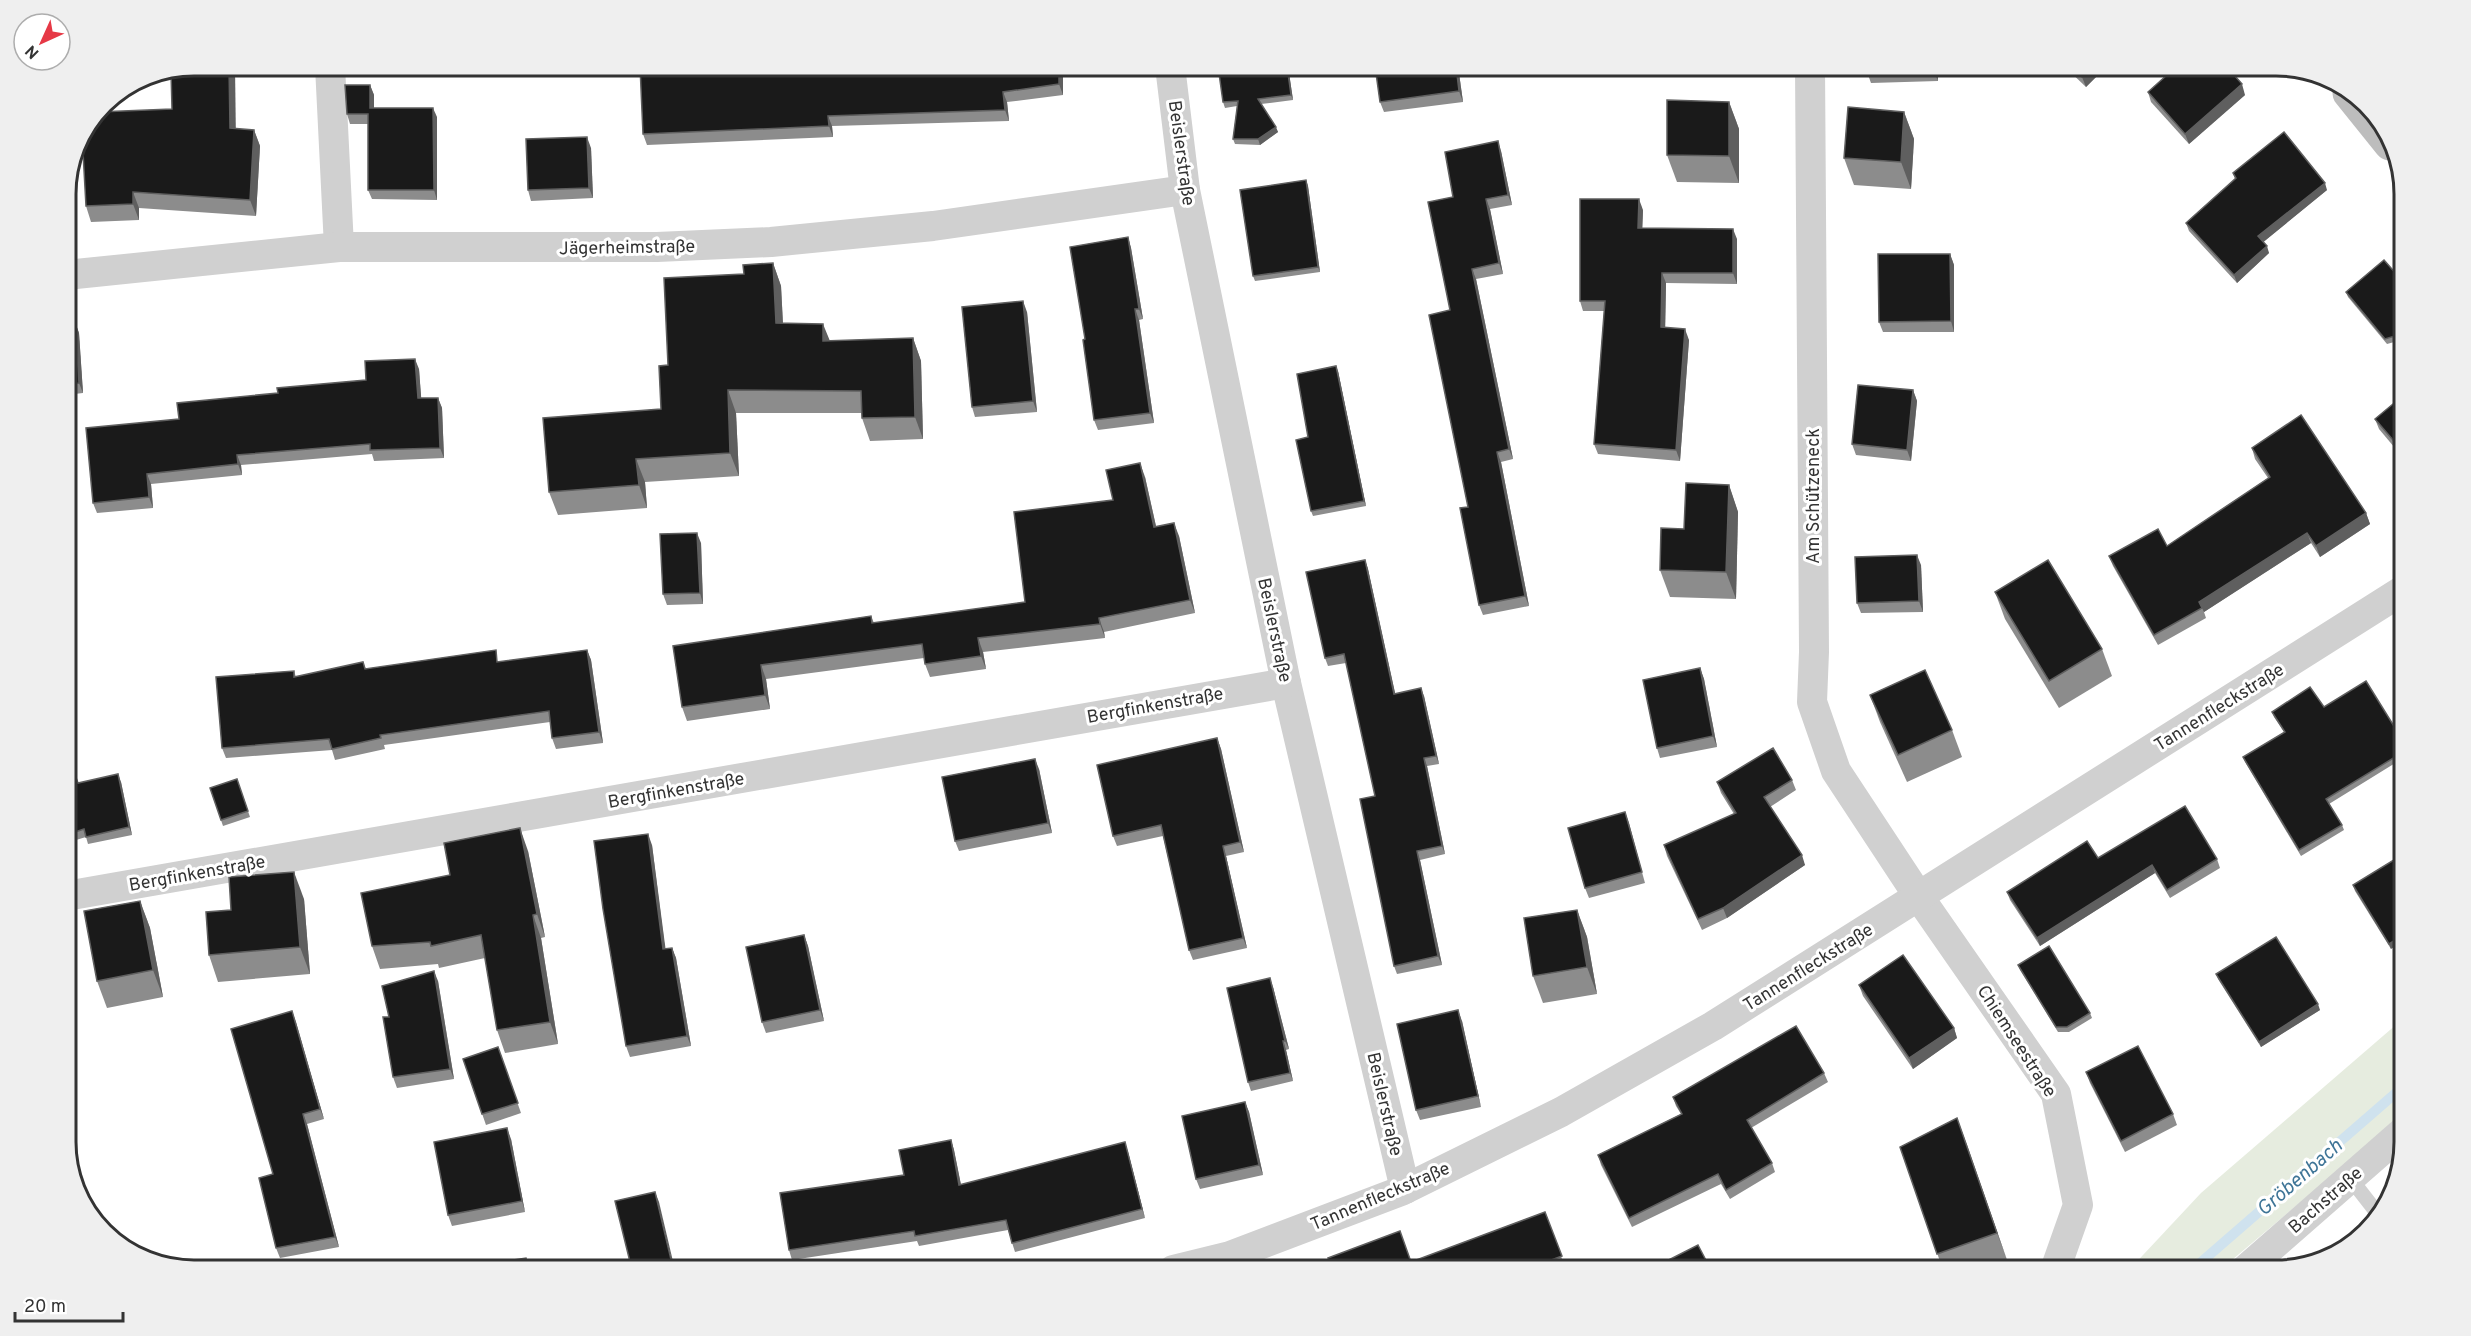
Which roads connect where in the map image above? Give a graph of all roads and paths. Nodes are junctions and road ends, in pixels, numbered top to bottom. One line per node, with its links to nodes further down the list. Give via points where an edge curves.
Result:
1 (1810, 76): 10 (street, Am Schützeneck, via 1812,702 1836,771)
2 (331, 77): 5 (street)
3 (1171, 77): 4 (street, Beislerstraße)
4 (1185, 190): 5 (street, Jägerheimstraße, via 933,226 771,242 657,247); 8 (street, Beislerstraße)
5 (339, 247): 6 (street, Jägerheimstraße)
6 (77, 274)
7 (2394, 596): 10 (street, Tannenfleckstraße)
8 (1286, 683): 9 (street, Bergfinkenstraße); 13 (street, Beislerstraße)
9 (77, 894)
10 (1919, 897): 13 (street, Tannenfleckstraße, via 1683,1044 1561,1112); 16 (street, Chiemseestraße, via 2056,1094 2079,1205)
11 (2394, 1140): 12 (street, Bachstraße)
12 (2350, 1178): 14 (lane); 17 (street, Bachstraße)
13 (1405, 1189): 15 (street, Tannenfleckstraße)
14 (2374, 1209)
15 (1214, 1260)
16 (2059, 1260)
17 (2256, 1260)

